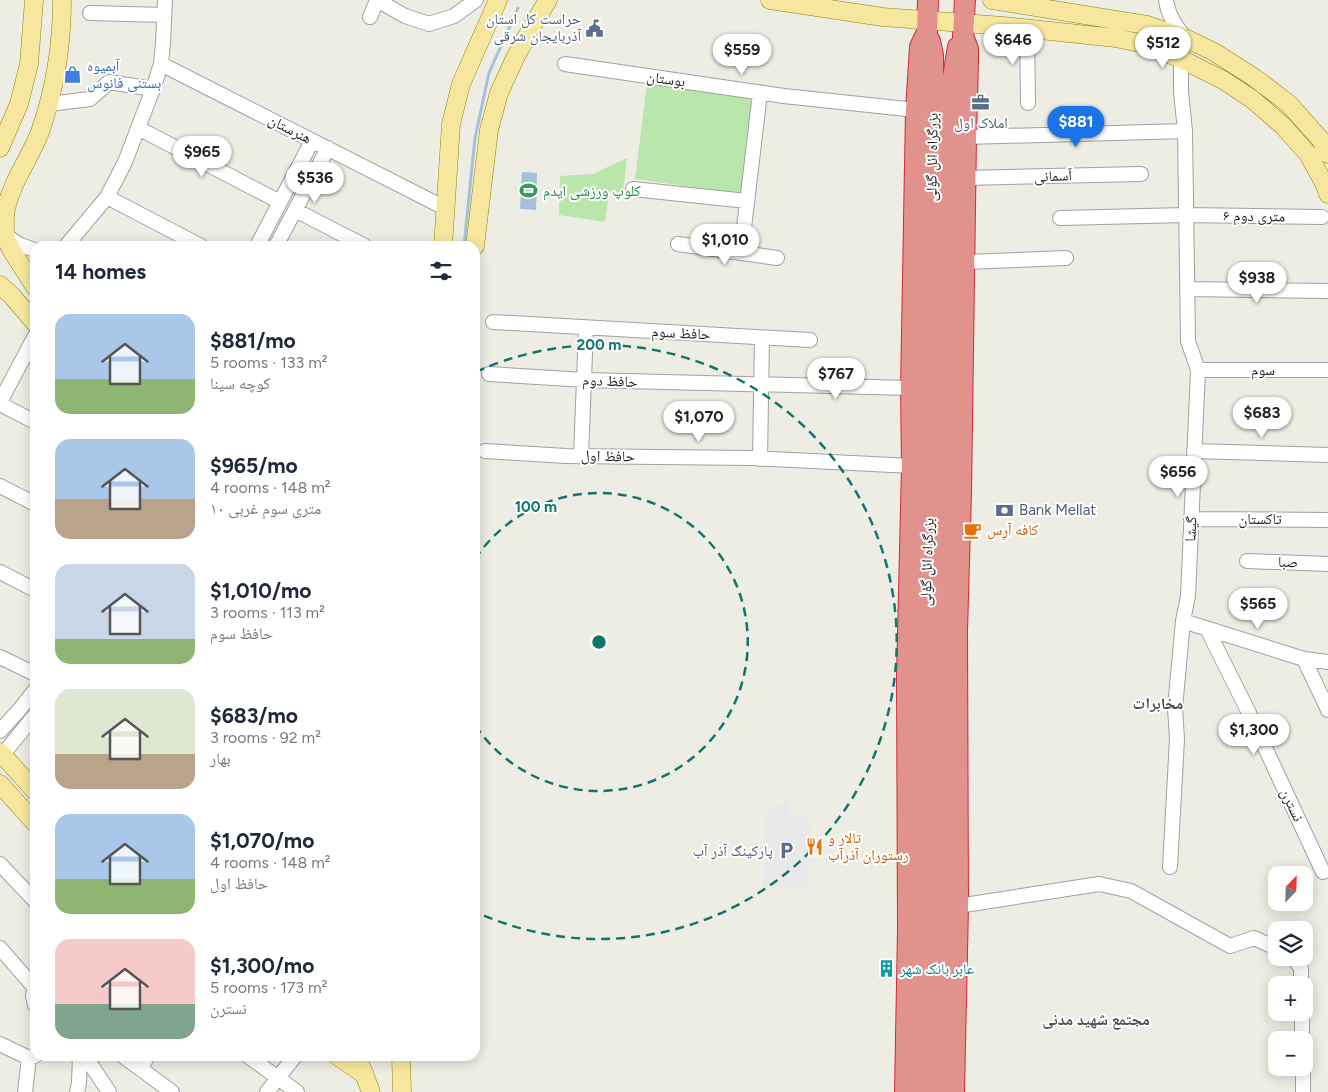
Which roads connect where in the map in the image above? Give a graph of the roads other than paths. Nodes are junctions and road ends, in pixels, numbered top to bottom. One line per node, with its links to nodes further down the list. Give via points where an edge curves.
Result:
1 (34, 0): 35 (main road, via 29,64 19,104)
2 (62, 0): 29 (main road, via 59,57)
3 (165, 0): 15 (street)
4 (377, 0): 16 (street)
5 (383, 0): 6 (street, via 384,4 405,16 429,24 454,16)
6 (476, 0)
7 (498, 0): 45 (main road, via 461,84 451,124)
8 (770, 0): 18 (main road, via 884,17)
9 (928, 0): 18 (highway)
10 (965, 0): 19 (highway)
11 (992, 0): 17 (main road)
12 (540, 4): 57 (main road, via 499,93 489,130)
13 (1166, 5): 17 (street, via 1152,21); 21 (street)
14 (90, 13): 15 (street)
15 (164, 15): 23 (street)
16 (370, 17)
17 (1143, 24): 21 (main road)
18 (927, 27): 19 (main road); 27 (highway, بزرگراه ائل گؤلی); 30 (highway, via 920,47)
19 (964, 29): 20 (main road); 27 (highway, بزرگراه ائل گؤلی); 33 (highway, via 968,49)
20 (1027, 29): 22 (main road, via 1116,38 1144,44); 28 (street)
21 (1185, 38): 37 (main road, via 1255,78 1289,104 1321,140)
22 (1181, 59): 32 (street, گیشا); 41 (main road, via 1223,80 1282,125 1308,154)
23 (161, 64): 25 (street); 34 (street, هنرستان)
24 (565, 64): 26 (street, بوستان)
25 (154, 89): 29 (street, via 109,82 90,99); 31 (street)
26 (760, 93): 30 (street, بوستان); 43 (street)
27 (942, 94): 145 (highway, بزرگراه ائل گؤلی, via 930,283); 146 (highway, بزرگراه ائل گؤلی, via 946,247 939,660 941,858)
28 (1028, 103)
29 (49, 104): 50 (main road, via 10,195)
30 (916, 110): 80 (highway)
31 (138, 128): 42 (street); 44 (street)
32 (1186, 131): 33 (street); 47 (street, گیشا)
33 (966, 137): 39 (highway)
34 (312, 140): 36 (street, هنرستان); 44 (street)
35 (2, 141)
36 (328, 148): 45 (street, هنرستان); 46 (street)
37 (1328, 154)
38 (1141, 174): 39 (street, آسمانی)
39 (965, 178): 64 (highway)
40 (633, 189): 43 (street)
41 (1328, 194)
42 (107, 197): 51 (street); 52 (street)
43 (747, 201): 60 (street)
44 (280, 202): 53 (street)
45 (445, 208): 56 (main road)
46 (295, 210): 54 (street); 55 (street)
47 (1186, 215): 48 (street, ۶ متری دوم); 49 (street, ۶ متری دوم); 66 (street, گیشا)
48 (1322, 217)
49 (1060, 218)
50 (4, 231): 59 (street, via 20,245); 61 (main road, via 4,247); 65 (main road)
51 (70, 241)
52 (191, 241)
53 (260, 241)
54 (279, 241)
55 (355, 241)
56 (443, 241)
57 (476, 241)
58 (678, 244): 60 (street)
59 (30, 248)
60 (741, 253): 62 (street)
61 (0, 254)
62 (777, 258)
63 (1066, 258): 64 (street)
64 (965, 262): 115 (highway, via 957,631)
65 (30, 279)
66 (1187, 289): 68 (street); 75 (street, گیشا, via 1188,341)
67 (4, 290): 69 (main road)
68 (1328, 291)
69 (30, 318)
70 (493, 322): 71 (street, حافظ سوم)
71 (586, 328): 72 (street, حافظ سوم); 78 (street)
72 (762, 338): 73 (street, حافظ سوم); 79 (street)
73 (810, 340)
74 (30, 346): 81 (street)
75 (1198, 370): 76 (street, سوم); 84 (street, گیشا)
76 (1328, 370)
77 (489, 374): 78 (street, حافظ دوم)
78 (584, 380): 79 (street, حافظ دوم); 86 (street)
79 (762, 384): 80 (street, حافظ دوم); 87 (street)
80 (911, 388): 88 (highway)
81 (0, 403): 82 (street)
82 (30, 419)
83 (485, 451): 86 (street, حافظ اول)
84 (1194, 451): 85 (street); 91 (street, گیشا)
85 (1328, 455)
86 (581, 456): 87 (street, حافظ اول)
87 (760, 458): 88 (street, حافظ اول)
88 (912, 466): 144 (highway, via 907,676)
89 (0, 486): 90 (street)
90 (30, 501)
91 (1191, 519): 92 (street, تاکستان); 97 (street, گیشا, via 1188,596)
92 (1328, 520)
93 (1247, 561): 94 (street, صبا)
94 (1328, 564)
95 (0, 572): 96 (street)
96 (30, 587)
97 (1183, 621): 98 (street); 112 (street, گیشا, via 1175,708 1178,739)
98 (1207, 629): 100 (street); 113 (street, نسترن)
99 (0, 657): 102 (street)
100 (1304, 659): 101 (street); 104 (street)
101 (1328, 662)
102 (30, 672)
103 (30, 696): 106 (street)
104 (1328, 710)
105 (30, 721): 107 (street)
106 (0, 731)
107 (1, 755): 109 (main road)
108 (0, 784): 110 (main road)
109 (30, 786)
110 (30, 817)
111 (0, 864): 114 (street)
112 (1170, 867)
113 (1323, 872)
114 (30, 896)
115 (958, 906): 116 (street, via 1099,884 1130,891 1230,946 1254,938); 147 (highway)
116 (1268, 944)
117 (0, 948): 118 (street)
118 (30, 981)
119 (0, 1044): 120 (street)
120 (30, 1056)
121 (31, 1061): 135 (street)
122 (80, 1061): 136 (street)
123 (88, 1061): 137 (street)
124 (130, 1061): 131 (street)
125 (145, 1061): 131 (street)
126 (255, 1061): 134 (street)
127 (291, 1061): 134 (street)
128 (344, 1061): 132 (main road)
129 (359, 1061): 132 (main road)
130 (401, 1064): 142 (main road); 143 (main road)
131 (140, 1068): 138 (street)
132 (365, 1075): 141 (main road)
133 (1303, 1076): 148 (street)
134 (278, 1078): 139 (street); 140 (street)
135 (24, 1092)
136 (77, 1092)
137 (109, 1092)
138 (172, 1092)
139 (267, 1092)
140 (297, 1092)
141 (371, 1092)
142 (402, 1092)
143 (416, 1092)
144 (905, 1092)
145 (922, 1092)
146 (937, 1092)
147 (954, 1092)
148 (1303, 1092)

